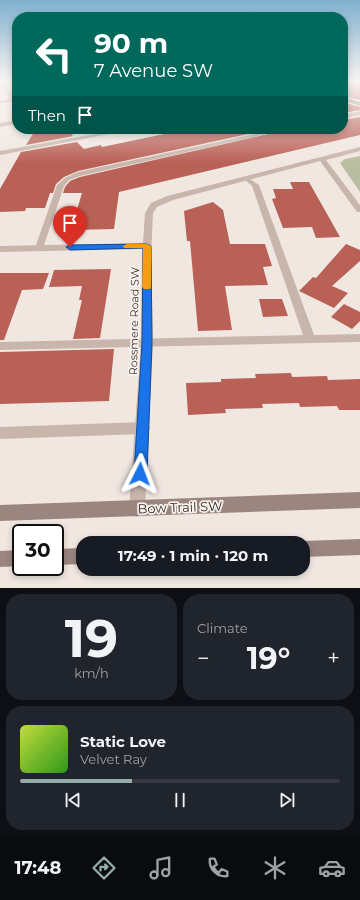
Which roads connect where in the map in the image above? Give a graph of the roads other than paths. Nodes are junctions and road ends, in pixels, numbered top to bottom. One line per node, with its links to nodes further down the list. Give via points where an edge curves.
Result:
1 (360, 113): 2 (street)
2 (348, 116)
3 (12, 123): 4 (street)
4 (0, 125)
5 (106, 134): 8 (street)
6 (263, 134): 13 (street, via 78,174 67,179 61,185)
7 (360, 149): 9 (street, Rossmere Road SW)
8 (0, 154)
9 (322, 159): 10 (street, Rossmere Road SW); 11 (street)
10 (247, 178): 12 (street, Rossmere Road SW, via 170,198 154,205 149,213); 16 (street, via 255,185)
11 (360, 210)
12 (147, 246): 13 (street); 17 (street, Rossmere Road SW)
13 (39, 248): 14 (street)
14 (0, 249)
15 (360, 338): 16 (street)
16 (310, 339): 17 (street)
17 (147, 343): 18 (street); 19 (street, Rossmere Road SW)
18 (0, 346)
19 (143, 428): 20 (street); 22 (street, Rossmere Road SW)
20 (0, 433)
21 (360, 500): 22 (main road, Bow Trail SW)
22 (137, 509): 23 (main road, Bow Trail SW)
23 (0, 513)
24 (360, 547): 25 (main road)
25 (310, 548)
26 (76, 556): 27 (main road)
27 (64, 557)
28 (12, 558): 29 (main road)
29 (0, 559)

